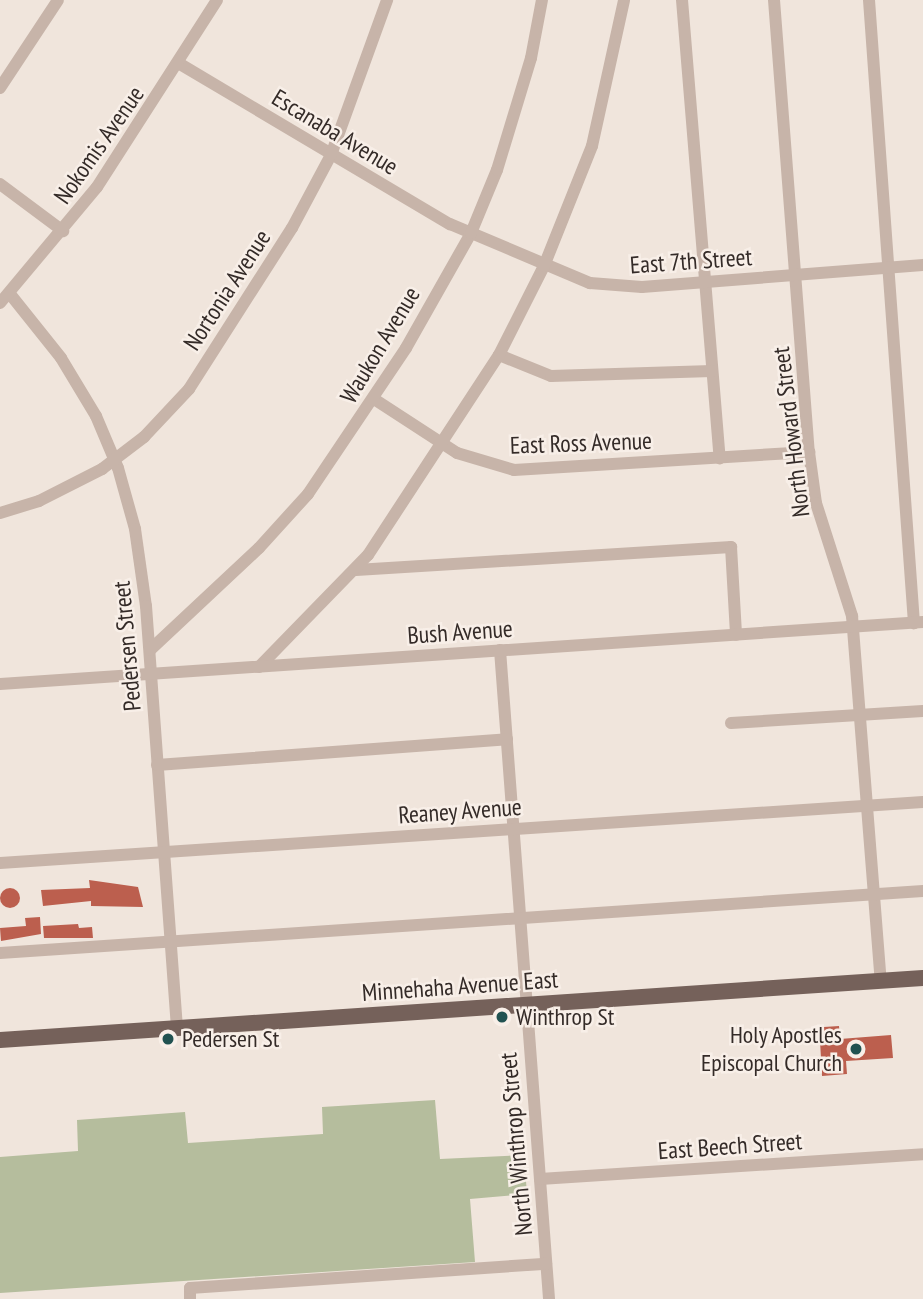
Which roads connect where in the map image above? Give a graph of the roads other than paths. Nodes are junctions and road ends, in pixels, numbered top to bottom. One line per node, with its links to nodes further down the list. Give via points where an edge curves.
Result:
1 (58, 0): 10 (street)
2 (217, 0): 9 (street, Nokomis Avenue)
3 (387, 0): 11 (street, Nortonia Avenue)
4 (542, 0): 14 (street, Waukon Avenue, via 515,114)
5 (624, 0): 16 (street, via 592,146)
6 (682, 0): 19 (street)
7 (774, 0): 18 (street, North Howard Street)
8 (869, 0): 17 (street)
9 (180, 64): 11 (street, Escanaba Avenue); 13 (street, Nokomis Avenue)
10 (0, 88)
11 (331, 155): 14 (street, Escanaba Avenue); 27 (street, Nortonia Avenue, via 292,228 188,389)
12 (0, 184): 13 (street)
13 (63, 231): 20 (street, Nokomis Avenue)
14 (471, 233): 16 (street, East 7th Street); 23 (street, Waukon Avenue)
15 (923, 265): 17 (street, East 7th Street)
16 (544, 266): 19 (street, East 7th Street, via 590,284 614,287); 21 (street)
17 (887, 269): 18 (street, East 7th Street); 30 (street)
18 (796, 275): 19 (street, East 7th Street); 25 (street, North Howard Street)
19 (706, 281): 22 (street)
20 (5, 299): 27 (street, Pedersen Street, via 78,383)
21 (499, 355): 22 (street, via 551,376); 24 (street)
22 (712, 371): 26 (street)
23 (374, 399): 24 (street, East Ross Avenue); 33 (street, Waukon Avenue, via 337,456 286,520)
24 (443, 444): 26 (street, East Ross Avenue, via 472,460 514,470); 29 (street)
25 (809, 452): 26 (street, East Ross Avenue); 31 (street, North Howard Street, via 816,503)
26 (720, 458)
27 (115, 460): 28 (street, Nortonia Avenue, via 69,488); 33 (street, Pedersen Street, via 135,529)
28 (0, 513)
29 (355, 570): 32 (street, via 731,547); 35 (street)
30 (918, 623): 31 (street, Bush Avenue)
31 (853, 627): 32 (street, Bush Avenue); 39 (street, North Howard Street)
32 (736, 635): 34 (street, Bush Avenue)
33 (150, 650): 36 (street, Pedersen Street)
34 (500, 650): 35 (street, Bush Avenue); 41 (street, North Winthrop Street)
35 (259, 667): 36 (street, Bush Avenue)
36 (151, 674): 37 (street, Bush Avenue); 42 (street, Pedersen Street)
37 (0, 684)
38 (923, 711): 39 (street)
39 (860, 715): 40 (street); 44 (street, North Howard Street)
40 (731, 723)
41 (507, 739): 42 (street); 45 (street, North Winthrop Street)
42 (157, 765): 46 (street, Pedersen Street)
43 (923, 802): 44 (street, Reaney Avenue)
44 (866, 806): 45 (street, Reaney Avenue); 49 (street, North Howard Street)
45 (513, 828): 46 (street, Reaney Avenue); 50 (street, North Winthrop Street)
46 (166, 852): 47 (street, Reaney Avenue); 51 (street, Pedersen Street)
47 (0, 863)
48 (923, 891): 49 (street)
49 (872, 895): 50 (street); 54 (street, North Howard Street)
50 (520, 918): 51 (street); 55 (street, North Winthrop Street)
51 (170, 942): 52 (street); 56 (street, Pedersen Street)
52 (0, 954)
53 (923, 978): 54 (main road, Minnehaha Avenue East)
54 (881, 981): 55 (main road, Minnehaha Avenue East)
55 (525, 1005): 56 (main road, Minnehaha Avenue East); 59 (street, North Winthrop Street)
56 (177, 1028): 57 (main road, Minnehaha Avenue East)
57 (0, 1040)
58 (923, 1154): 59 (street, East Beech Street)
59 (540, 1179): 60 (street, North Winthrop Street)
60 (546, 1264): 61 (street, via 190,1289); 62 (street, North Winthrop Street)
61 (190, 1299)
62 (549, 1299)

